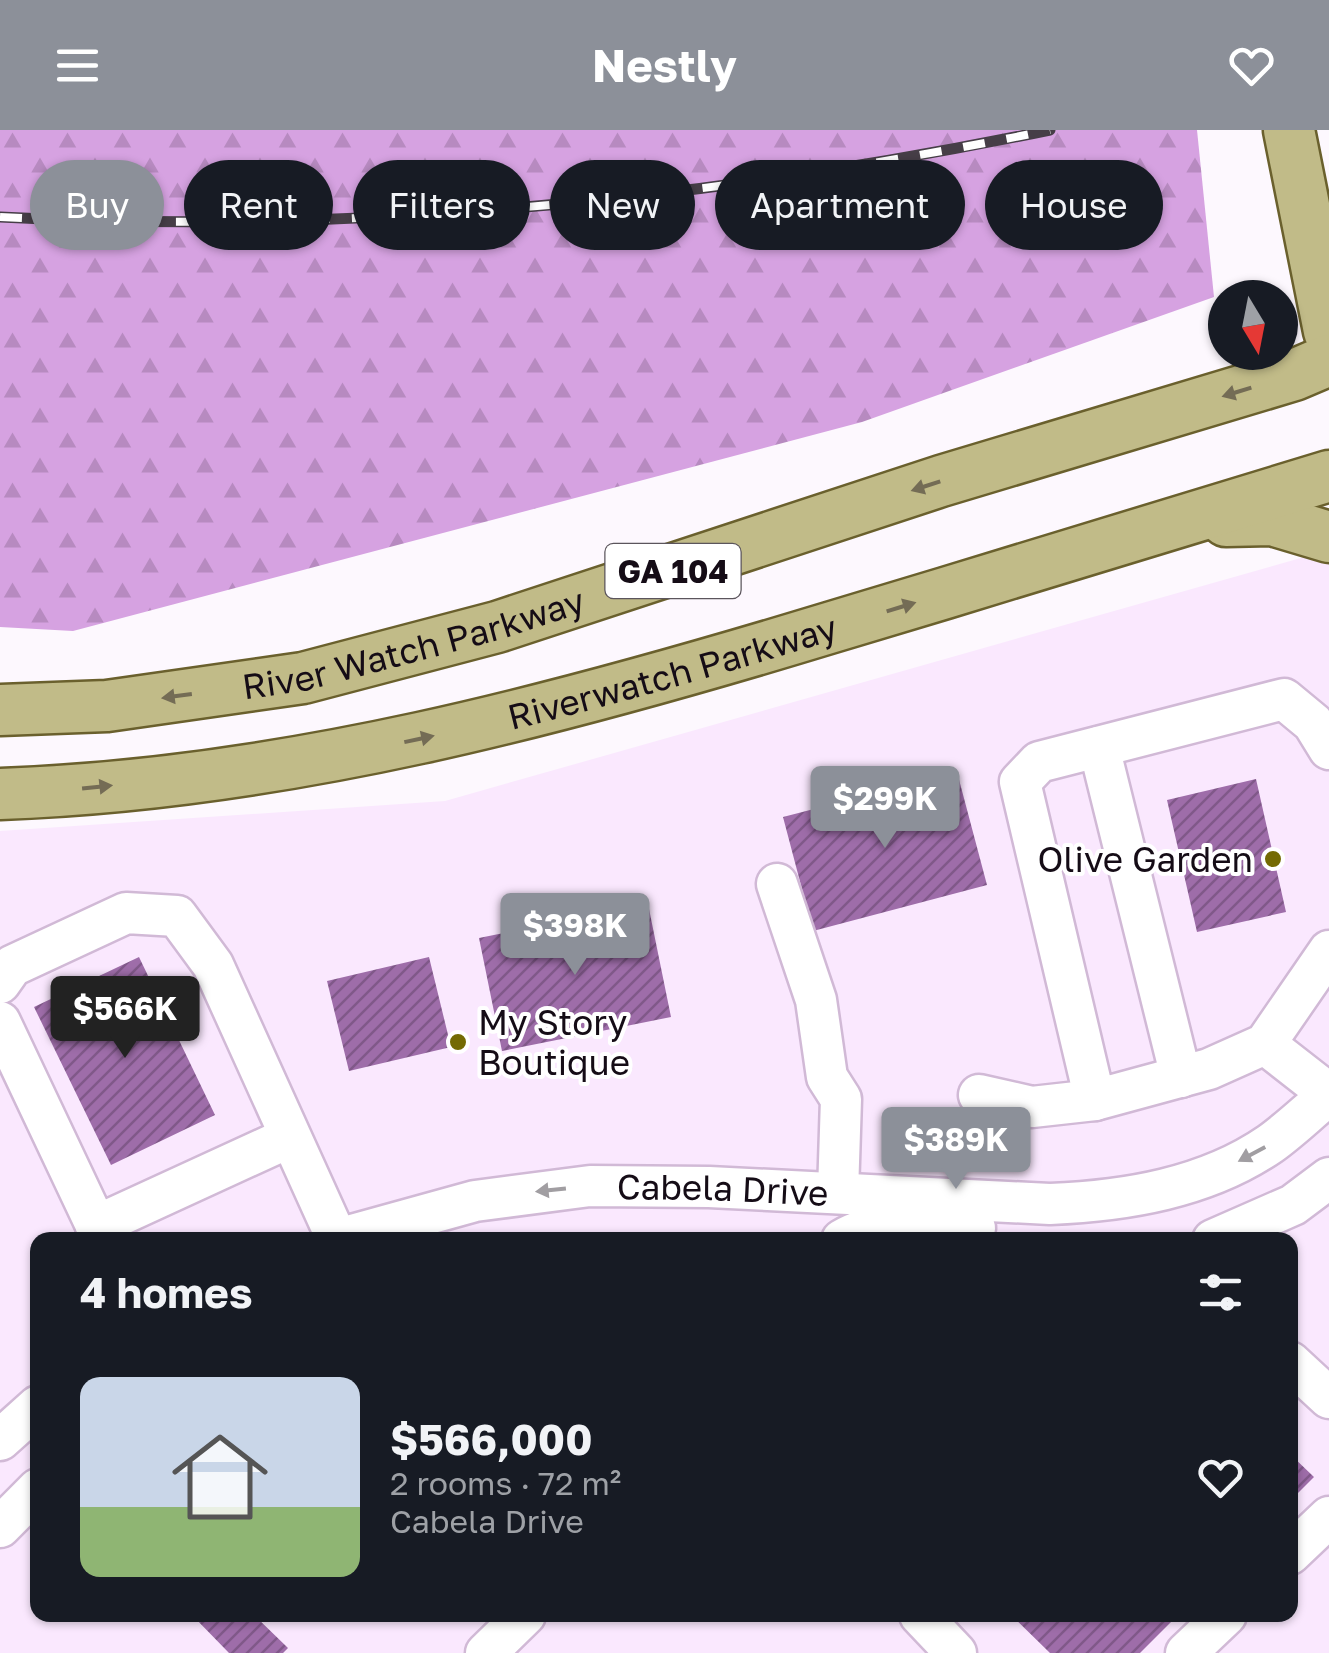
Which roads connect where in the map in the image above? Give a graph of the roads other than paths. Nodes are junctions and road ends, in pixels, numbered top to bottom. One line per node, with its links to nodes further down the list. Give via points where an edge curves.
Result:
1 (1288, 130): 2 (main road)
2 (1329, 331)
3 (1329, 360): 7 (main road, River Watch Parkway / GA 104, one-way to 7, via 496,627 338,669 107,706)
4 (1329, 476): 5 (main road, Riverwatch Parkway)
5 (1161, 528): 6 (main road, via 1272,520); 10 (main road, Riverwatch Parkway, one-way to 5, via 190,777 455,732 699,668)
6 (1329, 537)
7 (0, 710)
8 (1100, 747): 9 (street, via 1284,700 1313,723); 16 (street); 18 (street, via 1039,762 1020,782)
9 (1329, 750)
10 (0, 794)
11 (777, 884): 22 (street, via 816,1000 827,1076 840,1099)
12 (1329, 951): 15 (street)
13 (0, 983): 20 (street, via 12,966 126,913 177,916 213,965)
14 (0, 1022): 24 (street)
15 (1265, 1044): 16 (street); 19 (street)
16 (1181, 1077): 18 (street)
17 (979, 1096): 18 (street, via 1032,1107)
18 (1095, 1100)
19 (1323, 1110): 23 (street, Cabela Drive, one-way to 23, via 1221,1170)
20 (290, 1137): 25 (street); 26 (street)
21 (1329, 1178): 29 (street, via 1293,1206)
22 (838, 1193): 23 (street, Cabela Drive); 27 (street, Cabela Drive, one-way to 27, via 590,1186 475,1201)
23 (1104, 1202): 28 (street, via 1030,1230 886,1224)
24 (99, 1232)
25 (101, 1232)
26 (332, 1232)
27 (364, 1232)
28 (857, 1232)
29 (1232, 1232)
30 (1298, 1369): 31 (street)
31 (1329, 1398)
32 (30, 1413): 33 (street)
33 (0, 1440)
34 (30, 1497): 36 (street)
35 (1329, 1517): 37 (street)
36 (0, 1527)
37 (1298, 1546)
38 (519, 1622): 41 (street)
39 (927, 1622): 42 (street)
40 (1219, 1622): 43 (street)
41 (486, 1653)
42 (956, 1653)
43 (1186, 1653)

